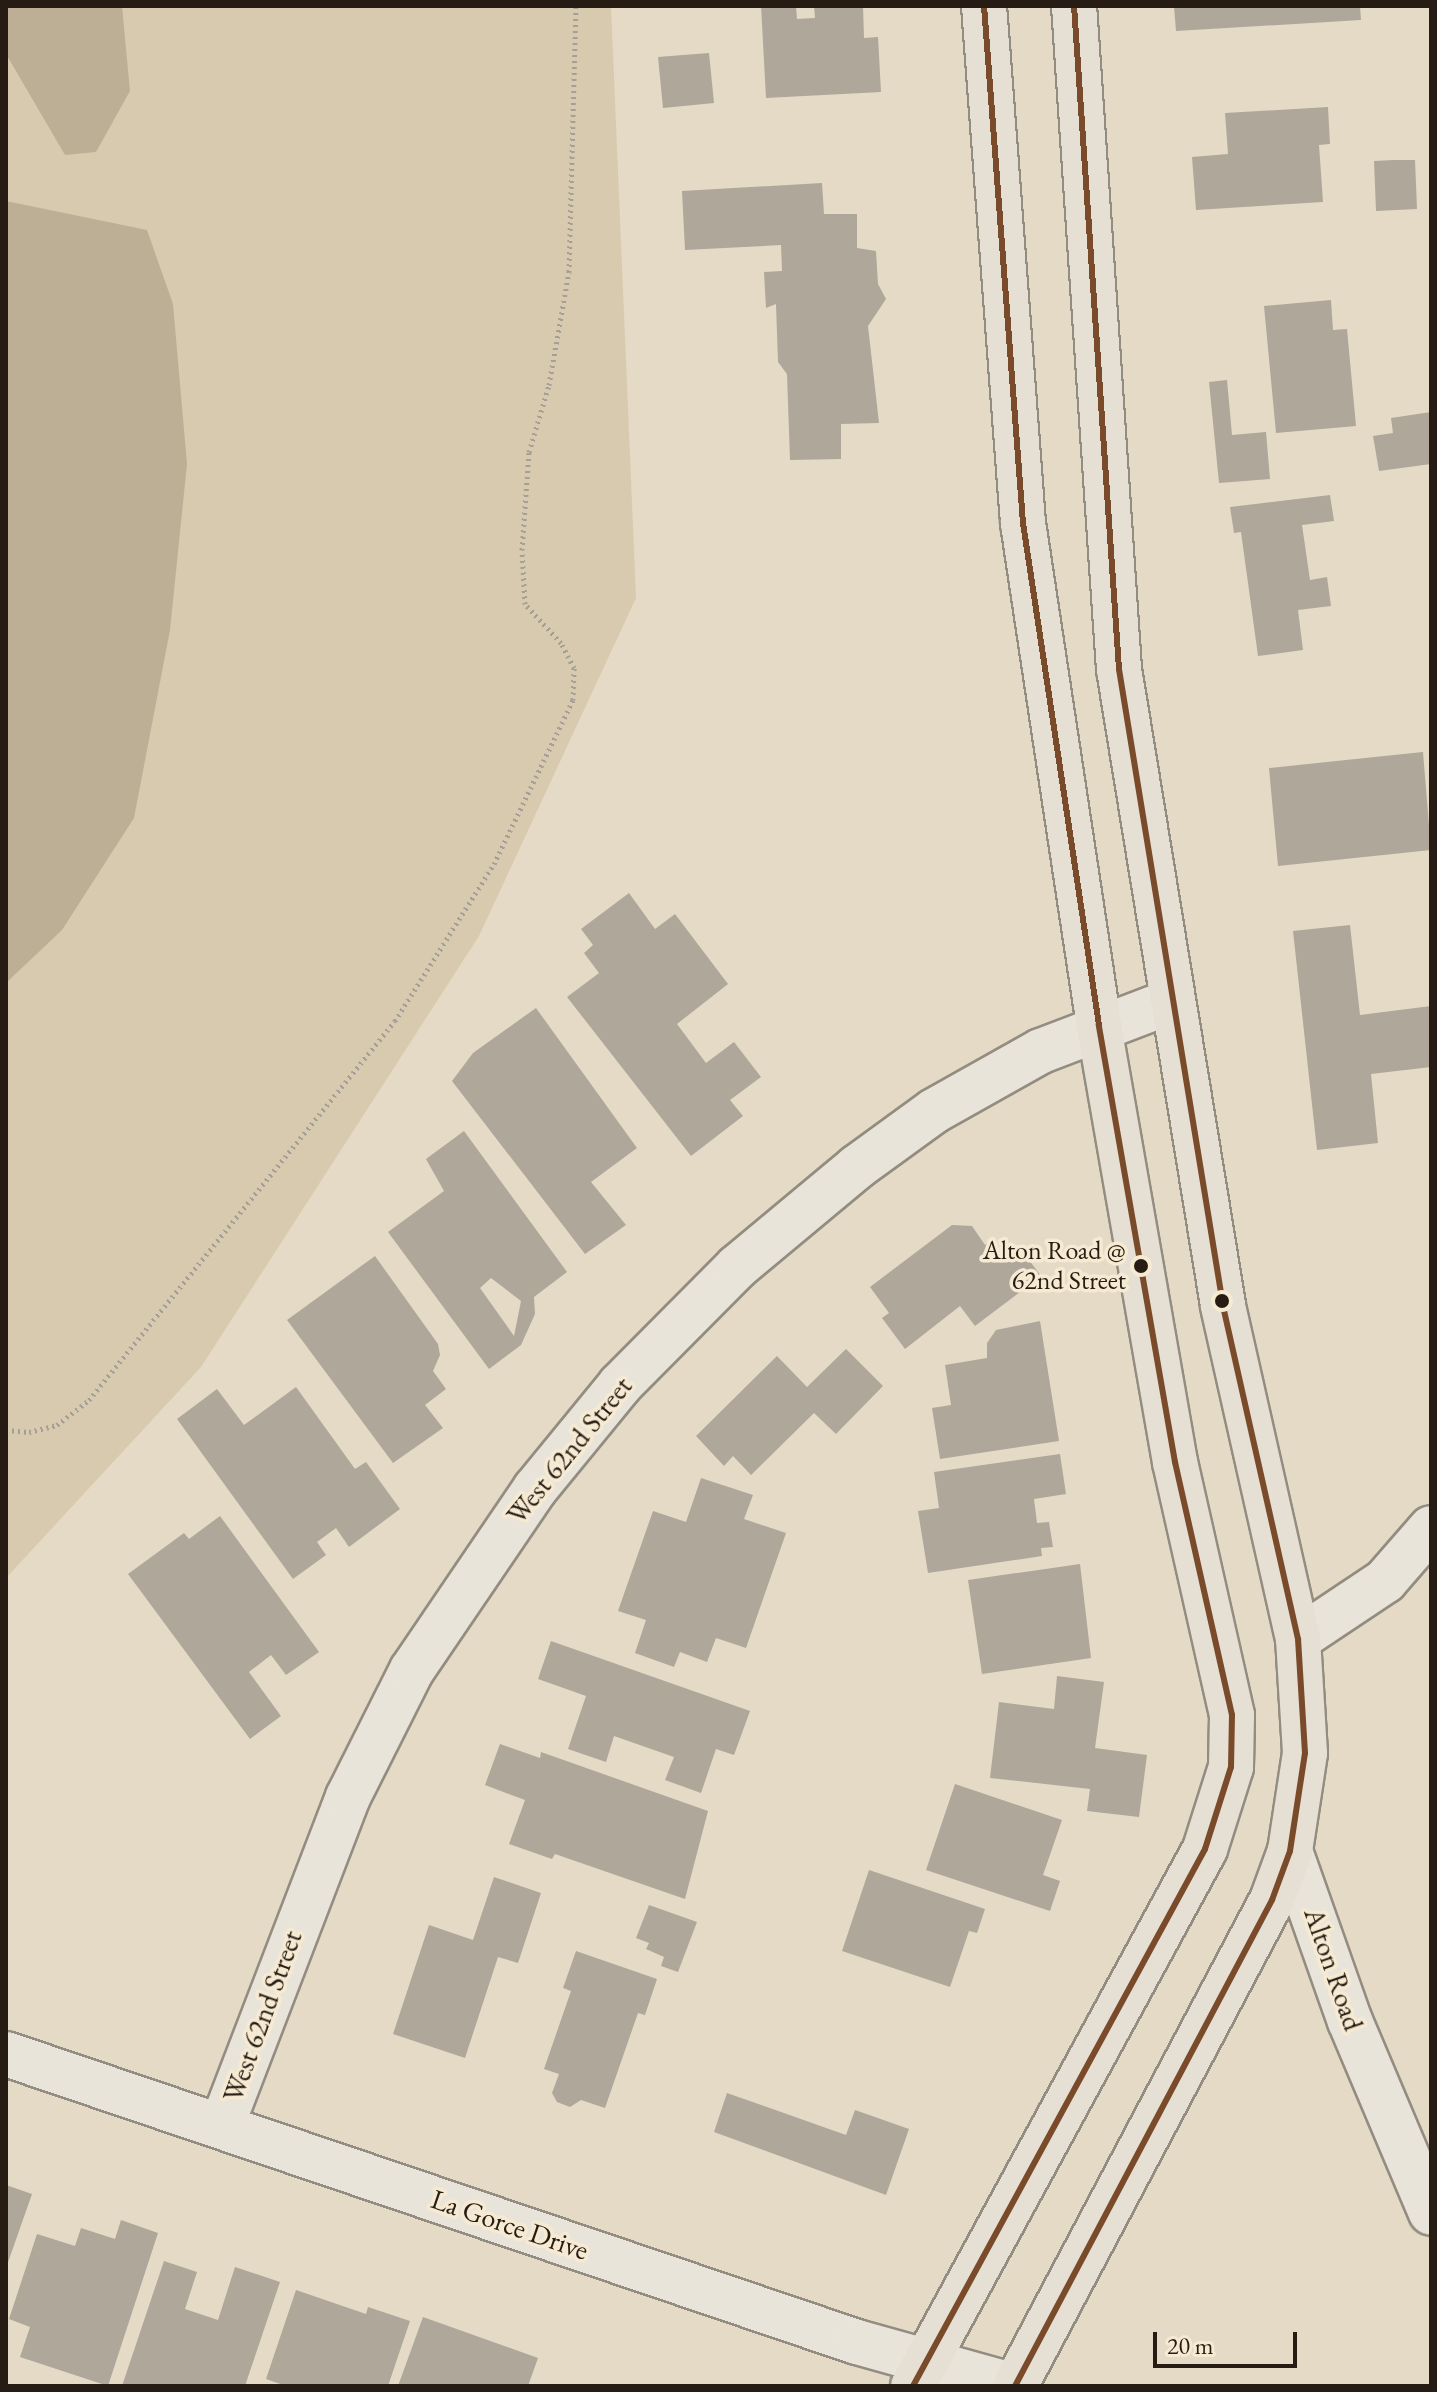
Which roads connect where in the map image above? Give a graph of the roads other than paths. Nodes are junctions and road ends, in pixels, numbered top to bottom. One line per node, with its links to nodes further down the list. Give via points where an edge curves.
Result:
1 (984, 6): 4 (main road, via 1023,523)
2 (1074, 6): 3 (main road, Alton Road, via 1119,669)
3 (1172, 1001): 4 (street, West 62nd Street); 6 (main road, Alton Road, via 1223,1305)
4 (1099, 1025): 9 (street, West 62nd Street, via 968,1088 857,1167 674,1327 561,1455 457,1599 386,1719 307,1896); 11 (main road, via 1175,1462 1232,1715 1231,1767 1205,1849)
5 (1431, 1528): 6 (street, via 1385,1581)
6 (1298, 1639): 7 (main road, Alton Road, via 1305,1753)
7 (1290, 1851): 10 (street, Alton Road, via 1350,2021); 12 (main road, via 1247,1954)
8 (6, 2054): 9 (street, La Gorce Drive)
9 (222, 2125): 11 (street, La Gorce Drive, via 846,2338)
10 (1431, 2213)
11 (921, 2372): 12 (street, La Gorce Drive)
12 (1016, 2386)

